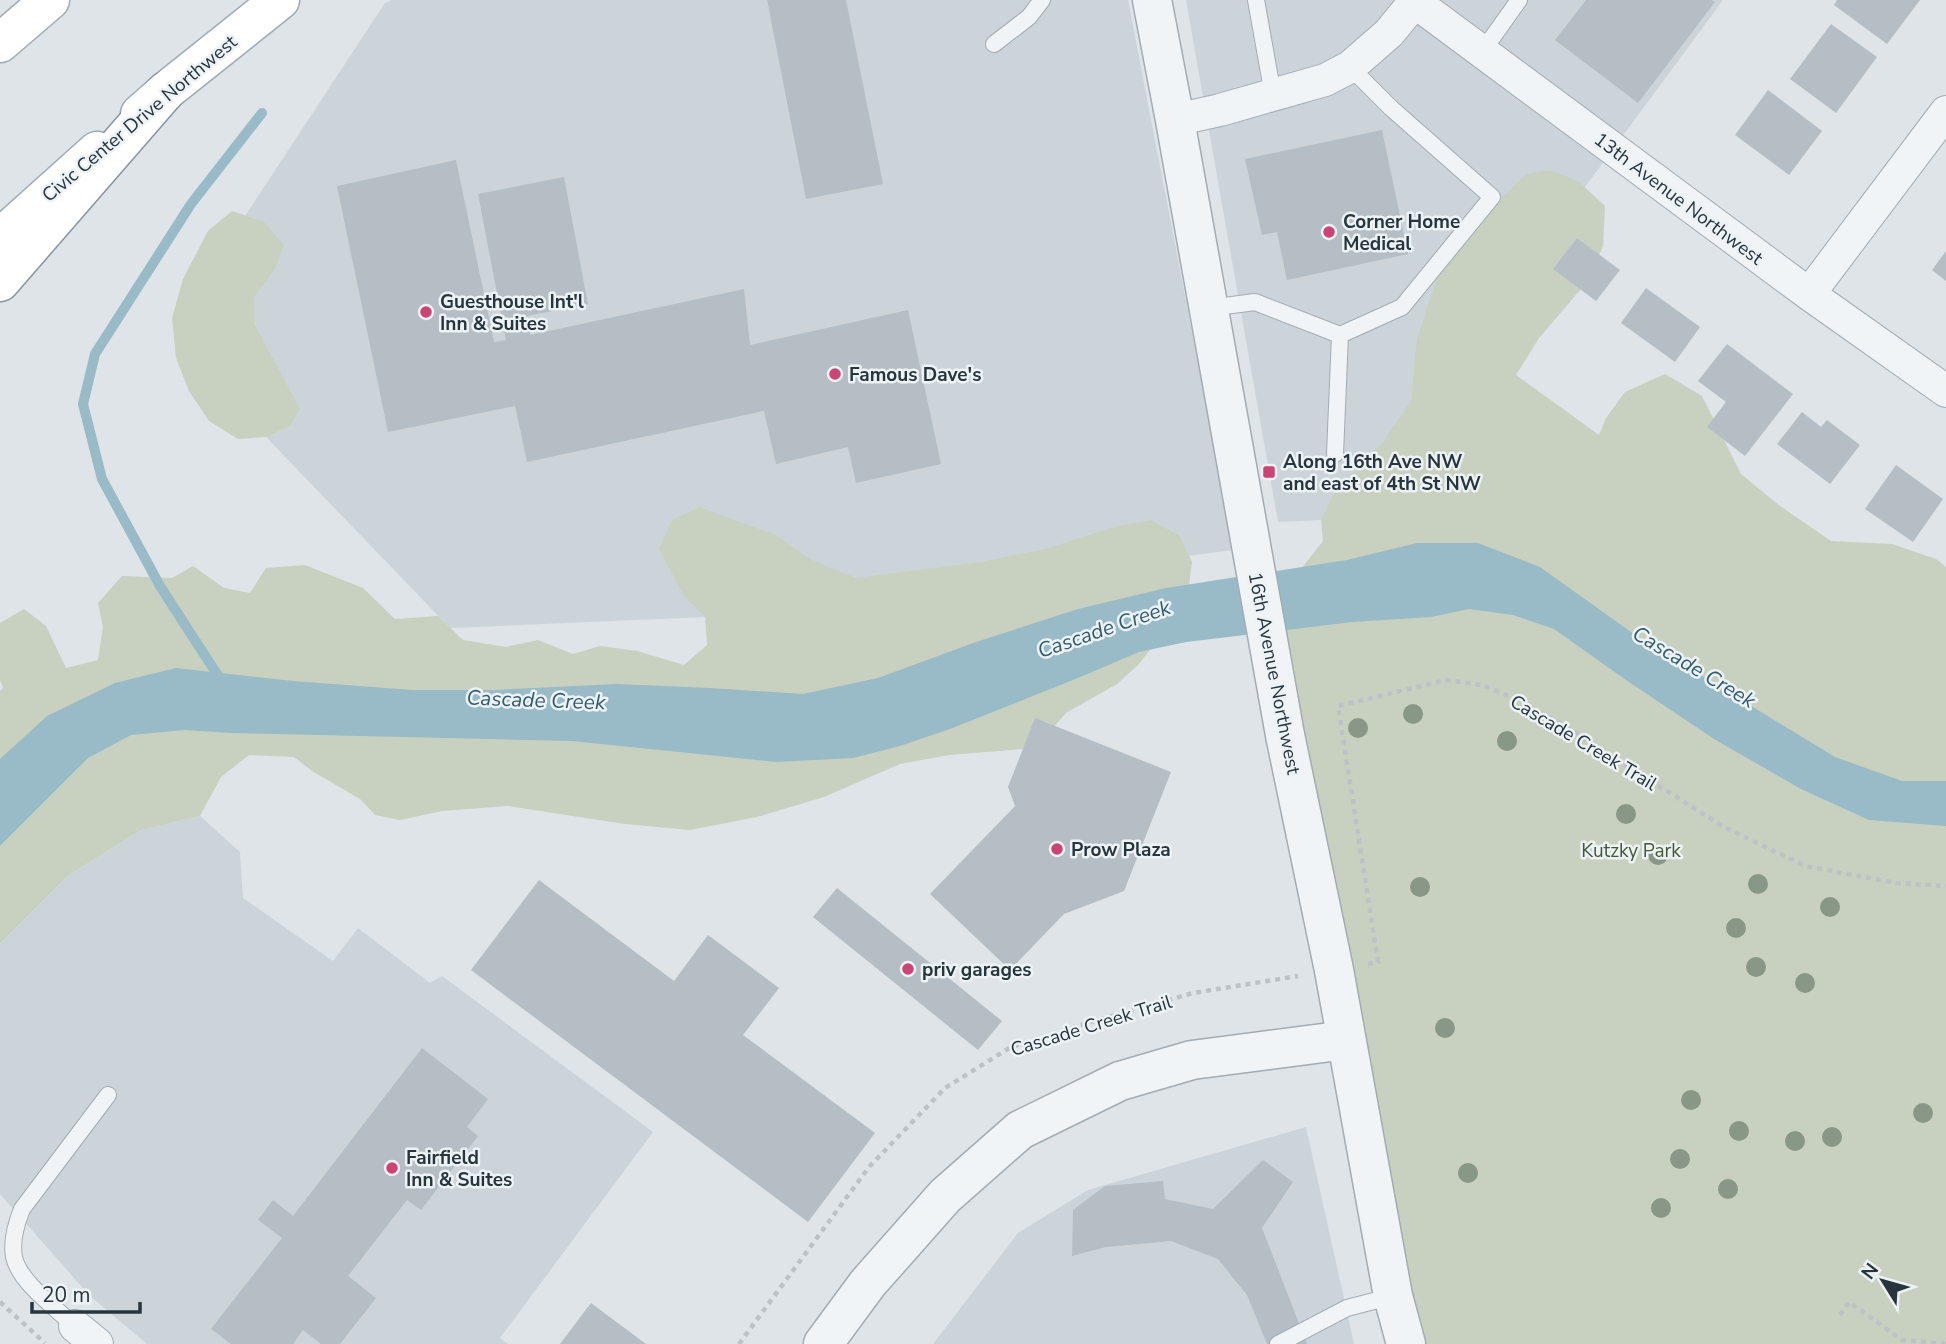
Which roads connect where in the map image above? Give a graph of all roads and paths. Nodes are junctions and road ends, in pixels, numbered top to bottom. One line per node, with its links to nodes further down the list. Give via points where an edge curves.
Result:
1 (50, 0): 8 (main road)
2 (280, 0): 12 (main road, Civic Center Drive Northwest)
3 (1042, 0): 9 (lane, via 1029,17)
4 (1152, 0): 15 (street, 16th Avenue Northwest)
5 (1256, 0): 13 (lane)
6 (1519, 0): 10 (lane)
7 (1416, 1): 10 (street, 13th Avenue Northwest); 11 (street, via 1389,33)
8 (0, 43)
9 (995, 44)
10 (1482, 52): 18 (street, 13th Avenue Northwest)
11 (1350, 67): 13 (street, via 1325,80); 20 (lane, via 1492,197 1402,306)
12 (166, 91): 16 (main road, Civic Center Drive Northwest); 17 (main road)
13 (1273, 95): 15 (street)
14 (1946, 112): 18 (street)
15 (1175, 120): 19 (street, 16th Avenue Northwest)
16 (0, 239)
17 (0, 282)
18 (1809, 294): 21 (street, 13th Avenue Northwest)
19 (1209, 308): 20 (lane, via 1255,302); 26 (street, 16th Avenue Northwest)
20 (1340, 335): 22 (lane)
21 (1946, 391)
22 (1335, 453)
23 (1946, 886): 24 (path, Cascade Creek Trail, via 1896,883 1805,866 1724,827 1520,701 1482,685 1446,680 1338,706)
24 (1378, 962)
25 (1281, 979): 33 (path, Cascade Creek Trail, via 1193,993 1011,1047 945,1088 869,1167)
26 (1346, 1040): 28 (street, 16th Avenue Northwest); 34 (street, via 1192,1060 1120,1081 1020,1130 945,1196)
27 (108, 1095): 31 (lane, via 22,1209 15,1228 14,1259 24,1278)
28 (1393, 1296): 35 (lane, via 1347,1308); 36 (street, 16th Avenue Northwest)
29 (0, 1302): 32 (path)
30 (1840, 1315): 37 (path, via 1849,1302 1902,1340)
31 (86, 1335)
32 (46, 1344)
33 (739, 1344)
34 (823, 1344)
35 (1278, 1344)
36 (1406, 1344)
37 (1946, 1344)

